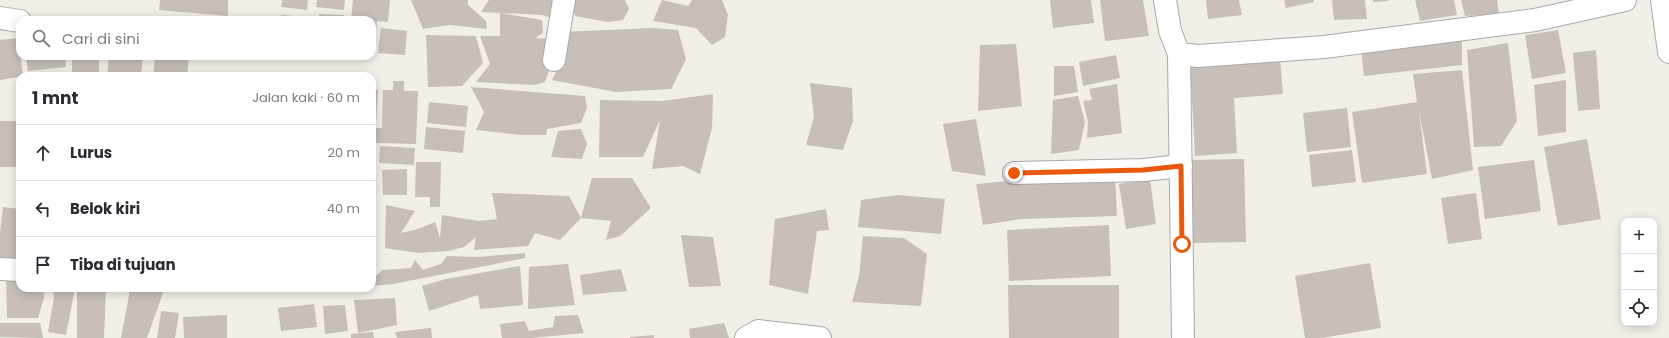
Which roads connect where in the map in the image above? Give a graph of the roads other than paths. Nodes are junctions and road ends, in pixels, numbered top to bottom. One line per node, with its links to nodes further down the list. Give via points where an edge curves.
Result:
1 (564, 0): 9 (street)
2 (1165, 0): 8 (street, via 1170,31)
3 (1625, 0): 8 (street, via 1535,20 1324,47 1198,56)
4 (1662, 0): 7 (street)
5 (0, 18): 6 (street)
6 (16, 20)
7 (1669, 52)
8 (1179, 54): 10 (street)
9 (554, 60)
10 (1181, 166): 11 (street, via 1143,170); 16 (street)
11 (1014, 173)
12 (0, 269): 13 (street)
13 (16, 270)
14 (746, 338): 15 (street, via 758,331)
15 (820, 338)
16 (1183, 338)

